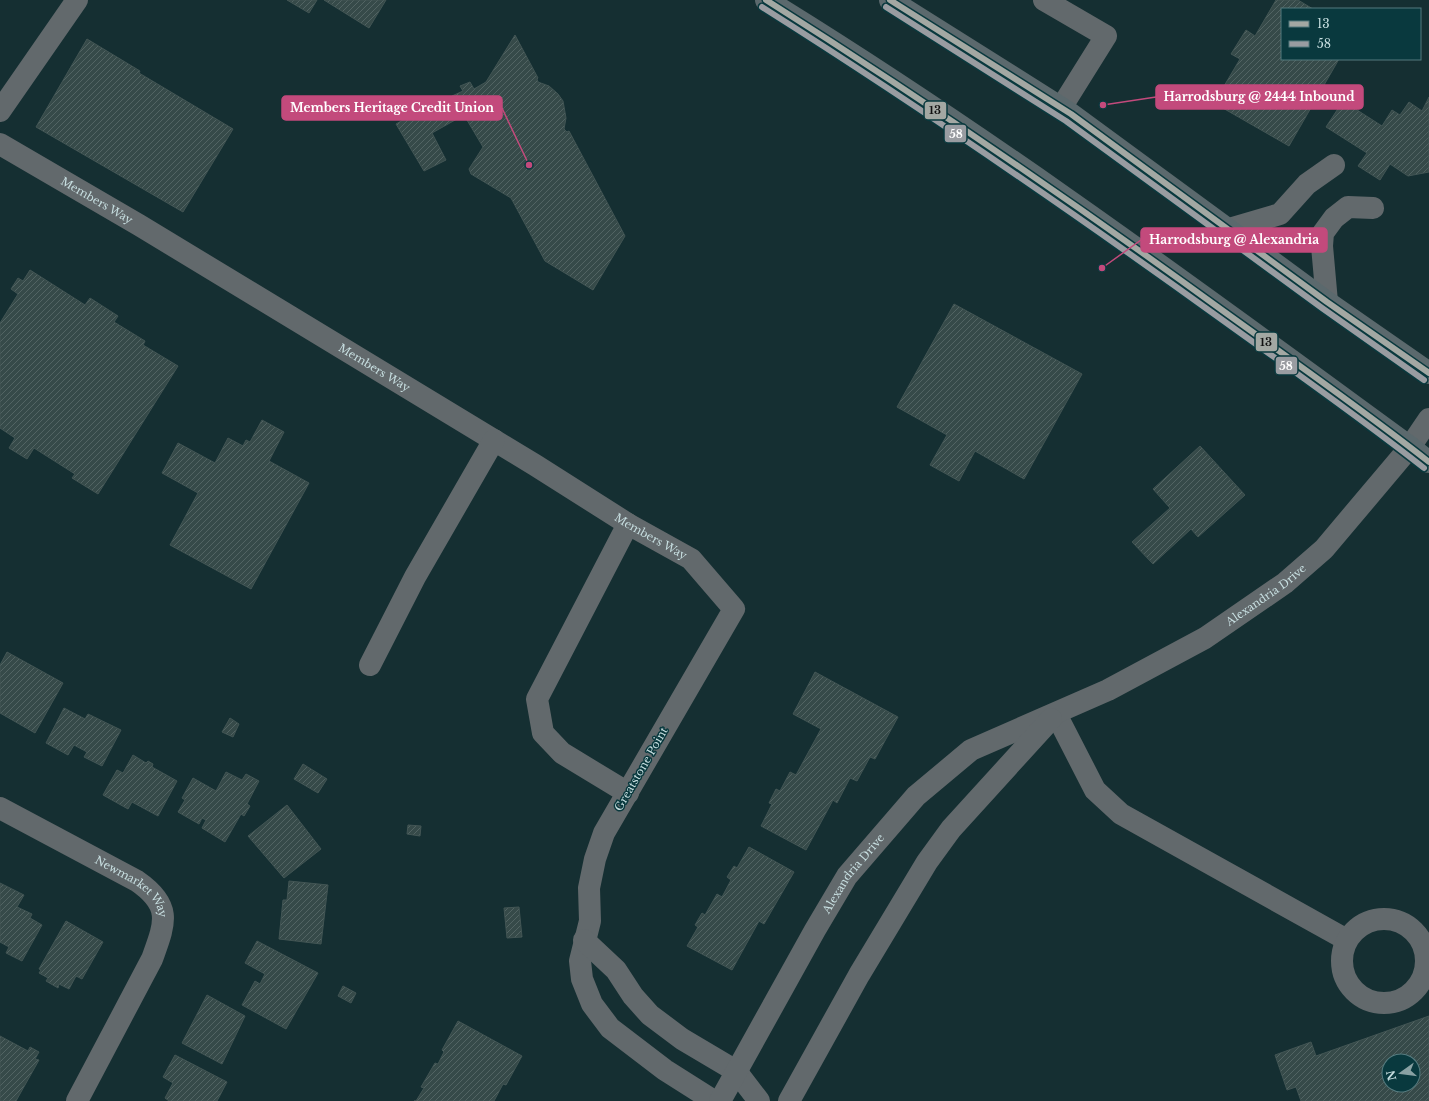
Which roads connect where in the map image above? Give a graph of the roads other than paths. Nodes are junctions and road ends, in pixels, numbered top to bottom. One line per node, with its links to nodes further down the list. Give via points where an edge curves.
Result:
1 (77, 0): 6 (street)
2 (766, 0): 15 (main road, via 944,114 1144,252)
3 (890, 0): 5 (main road)
4 (1044, 0): 5 (street, via 1106,36)
5 (1061, 108): 10 (main road)
6 (0, 111)
7 (0, 144): 14 (street, Members Way)
8 (1334, 165): 10 (street, via 1307,184 1280,214)
9 (1373, 208): 11 (street, via 1348,207 1334,218 1323,233)
10 (1229, 228): 11 (main road)
11 (1327, 302): 12 (main road)
12 (1429, 373)
13 (1429, 419): 15 (street, Alexandria Drive)
14 (494, 440): 17 (street, Members Way); 19 (street, via 415,577)
15 (1410, 446): 16 (main road); 20 (street, Alexandria Drive, via 1324,549 1285,583 1205,638 1108,690)
16 (1429, 462)
17 (628, 524): 18 (street, Members Way, via 691,559); 21 (street, via 537,699 543,733 562,753)
18 (734, 609): 21 (street, Greatstone Point)
19 (370, 665)
20 (1056, 714): 24 (street, via 1095,790 1122,814); 25 (street, Alexandria Drive, via 971,750 916,796 847,876); 30 (street, Alexandria Drive, via 951,829 927,862 859,975)
21 (628, 793): 23 (street, Greatstone Point, via 604,833 595,859 589,888 590,920)
22 (0, 808): 26 (street, Newmarket Way, via 137,881 151,891 164,913 152,959)
23 (584, 940): 25 (street, via 616,970 633,996 650,1015 682,1039); 27 (street, Greatstone Point, via 580,961 582,980 592,1004 610,1028 665,1070)
24 (1347, 940)
25 (736, 1071): 28 (street, Alexandria Drive); 29 (street)
26 (77, 1101)
27 (714, 1101)
28 (720, 1101)
29 (760, 1101)
30 (789, 1101)

